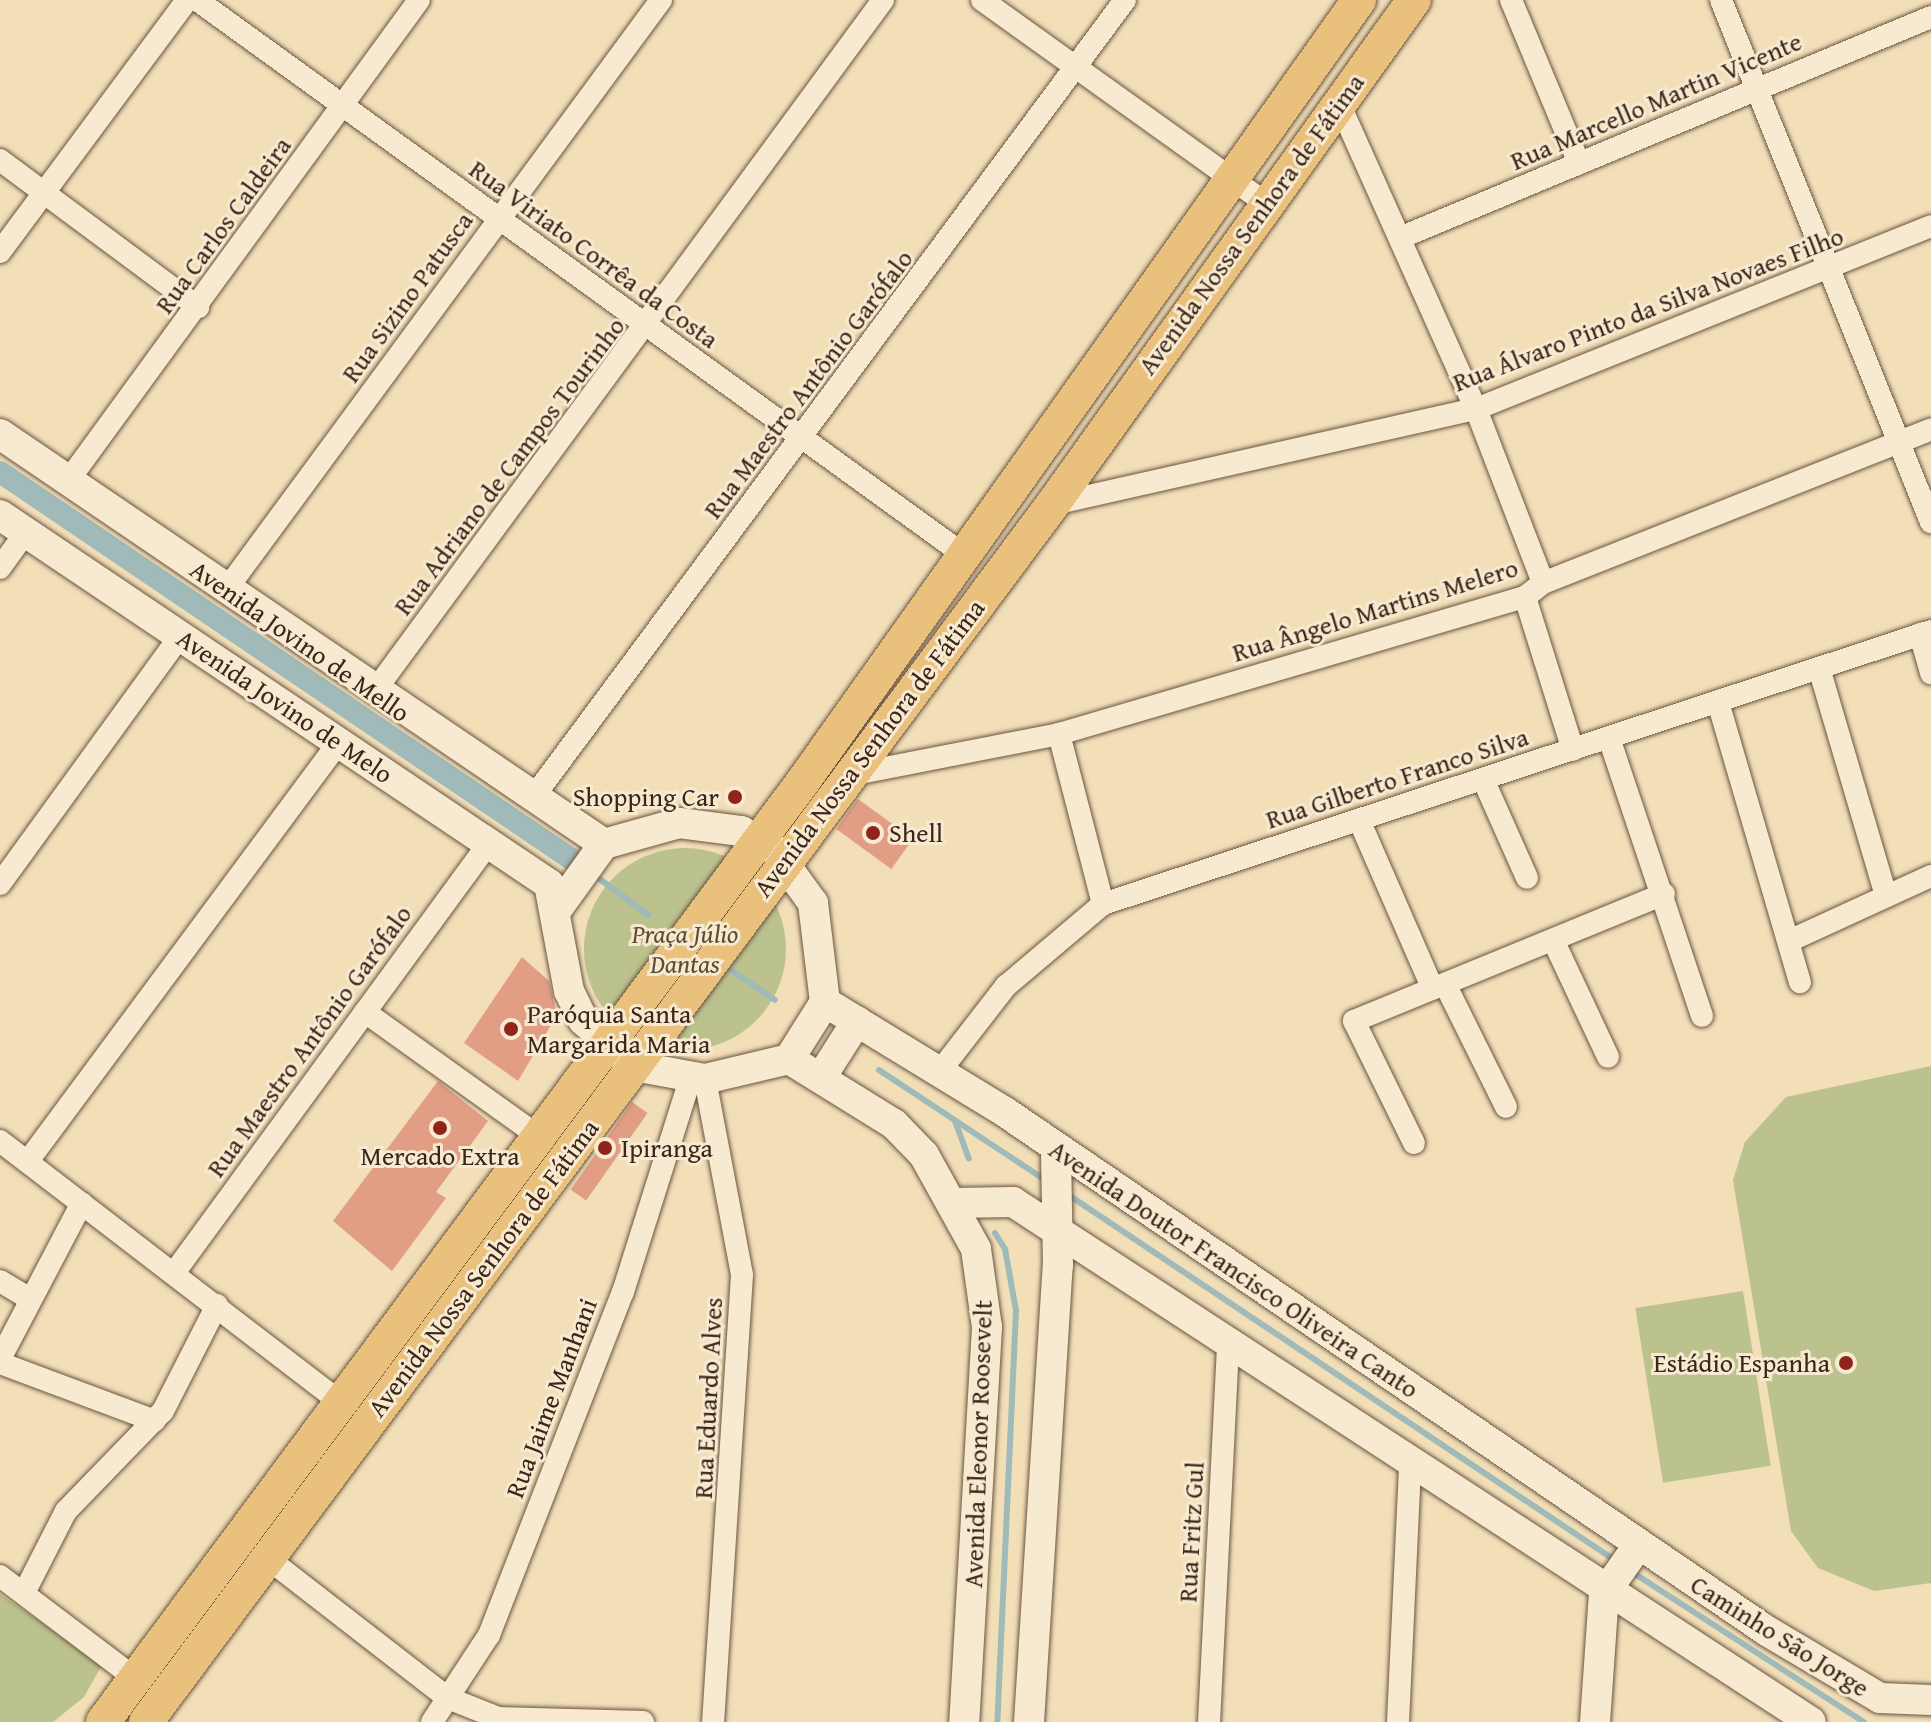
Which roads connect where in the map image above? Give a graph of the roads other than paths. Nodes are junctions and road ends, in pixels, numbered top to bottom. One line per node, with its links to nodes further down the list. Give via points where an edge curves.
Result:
1 (187, 0): 20 (street)
2 (197, 0): 16 (street, Rua Viriato Corrêa da Costa)
3 (419, 0): 16 (street, Rua Carlos Caldeira)
4 (661, 0): 22 (street, Rua Sizino Patusca)
5 (883, 0): 28 (street, Rua Adriano de Campos Tourinho)
6 (982, 0): 13 (street)
7 (1125, 0): 13 (street, Rua Maestro Antônio Garófalo)
8 (1359, 0): 19 (main road, Avenida Nossa Senhora de Fátima)
9 (1414, 0): 15 (main road, Avenida Nossa Senhora de Fátima)
10 (1511, 0): 18 (street)
11 (1721, 0): 14 (street)
12 (1931, 17): 14 (street, Rua Marcello Martin Vicente)
13 (1077, 67): 19 (street); 32 (street, Rua Maestro Antônio Garófalo)
14 (1758, 88): 18 (street, Rua Marcello Martin Vicente); 26 (street)
15 (1338, 101): 21 (main road, Avenida Nossa Senhora de Fátima); 24 (street)
16 (343, 108): 22 (street, Rua Viriato Corrêa da Costa); 27 (street, Rua Carlos Caldeira)
17 (0, 160): 20 (street)
18 (1579, 163): 24 (street, Rua Marcello Martin Vicente)
19 (1225, 178): 21 (street); 39 (main road, Avenida Nossa Senhora de Fátima)
20 (45, 194): 25 (street); 27 (street)
21 (1263, 201): 35 (main road, Avenida Nossa Senhora de Fátima)
22 (499, 220): 28 (street, Rua Viriato Corrêa da Costa); 41 (street, Rua Sizino Patusca)
23 (1931, 226): 26 (street, Rua Álvaro Pinto da Silva Novaes Filho)
24 (1402, 237): 29 (street)
25 (0, 252)
26 (1832, 269): 29 (street, Rua Álvaro Pinto da Silva Novaes Filho); 33 (street)
27 (198, 307): 34 (street, Rua Carlos Caldeira)
28 (649, 328): 32 (street, Rua Viriato Corrêa da Costa); 47 (street, Rua Adriano de Campos Tourinho)
29 (1476, 409): 35 (street, Rua Álvaro Pinto da Silva Novaes Filho); 42 (street)
30 (1931, 429): 33 (street, Rua Ângelo Martins Melero)
31 (0, 434): 34 (street, Avenida Jovino de Mello)
32 (804, 437): 39 (street, Rua Viriato Corrêa da Costa); 55 (street, Rua Maestro Antônio Garófalo)
33 (1901, 444): 37 (street); 42 (street, Rua Ângelo Martins Melero)
34 (68, 481): 41 (street, Avenida Jovino de Mello)
35 (1053, 504): 53 (main road, Avenida Nossa Senhora de Fátima)
36 (0, 515): 38 (street, Avenida Jovino de Melo)
37 (1931, 522)
38 (26, 532): 40 (street); 44 (street, Avenida Jovino de Melo)
39 (960, 552): 58 (main road, Avenida Nossa Senhora de Fátima)
40 (0, 568)
41 (226, 590): 47 (street, Avenida Jovino de Mello)
42 (1534, 590): 49 (street, Rua Ângelo Martins Melero); 52 (street)
43 (1925, 632): 45 (street, Rua Gilberto Franco Silva); 46 (street)
44 (180, 636): 51 (street, Avenida Jovino de Melo); 62 (street)
45 (1819, 668): 48 (street, Rua Gilberto Franco Silva); 64 (street)
46 (1931, 673)
47 (374, 692): 55 (street, Avenida Jovino de Mello)
48 (1718, 702): 50 (street, Rua Gilberto Franco Silva); 68 (street)
49 (1059, 734): 53 (street, Rua Ângelo Martins Melero); 66 (street)
50 (1609, 738): 52 (street, Rua Gilberto Franco Silva); 63 (street)
51 (339, 742): 57 (street, Avenida Jovino de Melo); 87 (street)
52 (1573, 750): 54 (street, Rua Gilberto Franco Silva)
53 (848, 775): 58 (main road, Avenida Nossa Senhora de Fátima)
54 (1483, 779): 56 (street, Rua Gilberto Franco Silva); 61 (street)
55 (532, 799): 59 (street, Avenida Jovino de Mello)
56 (1359, 820): 66 (street, Rua Gilberto Franco Silva); 70 (street)
57 (489, 843): 65 (street, Avenida Jovino de Melo); 72 (street, Rua Maestro Antônio Garófalo)
58 (773, 848): 59 (street, via 679,823); 71 (street, via 813,903); 75 (main road, Avenida Nossa Senhora de Fátima); 78 (main road, Avenida Nossa Senhora de Fátima)
59 (599, 850): 65 (street)
60 (1931, 876): 64 (street)
61 (1527, 878)
62 (0, 884)
63 (1664, 894): 67 (street); 73 (street)
64 (1886, 896): 68 (street)
65 (565, 897): 75 (street, via 569,991)
66 (1103, 904): 79 (street, Rua Gilberto Franco Silva, via 1006,986)
67 (1553, 940): 70 (street); 76 (street)
68 (1789, 941): 69 (street)
69 (1800, 982)
70 (1439, 987): 82 (street); 85 (street, via 1354,1021)
71 (825, 1002): 74 (street, Avenida Doutor Francisco Oliveira Canto); 77 (street)
72 (365, 1012): 83 (street); 91 (street, Rua Maestro Antônio Garófalo)
73 (1702, 1016)
74 (857, 1021): 79 (street, Avenida Doutor Francisco Oliveira Canto); 80 (street)
75 (606, 1046): 78 (street); 83 (main road, Avenida Nossa Senhora de Fátima)
76 (1608, 1057)
77 (789, 1059): 80 (street, Avenida Eleonor Roosevelt); 81 (street)
78 (634, 1066): 81 (street); 101 (main road, Avenida Nossa Senhora de Fátima)
79 (940, 1071): 86 (street, Avenida Doutor Francisco Oliveira Canto)
80 (822, 1076): 89 (street, Avenida Eleonor Roosevelt, via 894,1124)
81 (698, 1079): 106 (street, Rua Jaime Manhani, via 623,1292 495,1621); 113 (street, Rua Eduardo Alves, via 742,1275)
82 (1506, 1107)
83 (541, 1138): 97 (main road, Avenida Nossa Senhora de Fátima)
84 (0, 1141): 87 (street)
85 (1414, 1143)
86 (1057, 1154): 90 (street); 100 (street, Avenida Doutor Francisco Oliveira Canto)
87 (28, 1161): 88 (street)
88 (82, 1203): 91 (street); 93 (street)
89 (953, 1203): 90 (street, via 1013,1202); 114 (street, Avenida Eleonor Roosevelt, via 976,1249 986,1315)
90 (1059, 1233): 95 (street); 115 (street)
91 (174, 1273): 94 (street)
92 (0, 1281): 93 (street)
93 (30, 1299): 96 (street)
94 (217, 1305): 97 (street); 98 (street)
95 (1228, 1345): 99 (street); 116 (street, Rua Fritz Gul)
96 (0, 1361): 98 (street)
97 (343, 1404): 105 (main road, Avenida Nossa Senhora de Fátima)
98 (155, 1421): 104 (street, via 66,1511)
99 (1410, 1465): 103 (street); 117 (street)
100 (1637, 1547): 103 (street); 107 (street, Caminho São Jorge, via 1880,1698)
101 (266, 1557): 106 (street); 110 (main road, Avenida Nossa Senhora de Fátima)
102 (0, 1576): 104 (street)
103 (1610, 1585): 118 (street); 119 (street)
104 (24, 1593): 105 (street)
105 (135, 1678): 109 (main road, Avenida Nossa Senhora de Fátima)
106 (448, 1698): 108 (street); 111 (street, Rua Jaime Manhani)
107 (1931, 1700)
108 (498, 1720): 112 (street)
109 (103, 1722)
110 (146, 1722)
111 (432, 1722)
112 (643, 1722)
113 (713, 1722)
114 (964, 1722)
115 (1029, 1722)
116 (1209, 1722)
117 (1398, 1722)
118 (1595, 1722)
119 (1811, 1722)

